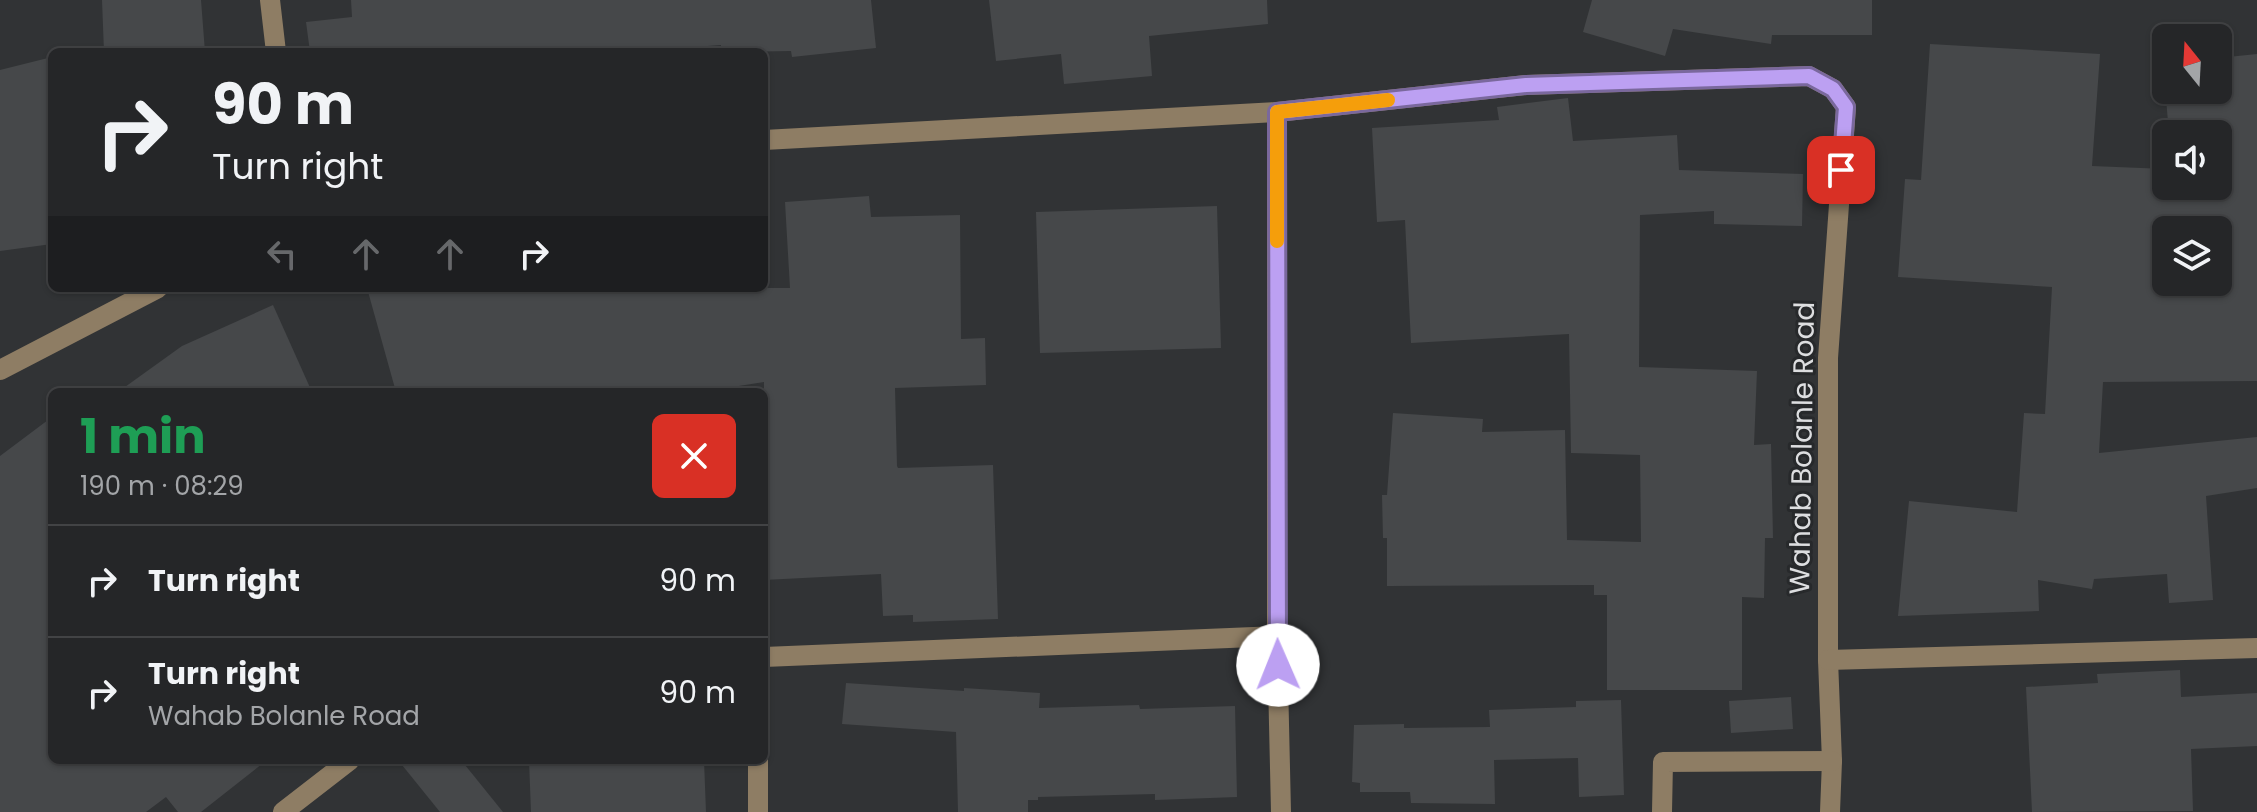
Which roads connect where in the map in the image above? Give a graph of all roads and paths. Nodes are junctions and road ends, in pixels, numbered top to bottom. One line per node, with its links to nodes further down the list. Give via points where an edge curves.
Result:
1 (270, 0): 2 (street)
2 (276, 48)
3 (1277, 112): 4 (street); 7 (street); 10 (street, Wahab Bolanle Road, via 1526,85 1809,76 1833,89 1846,107 1828,358)
4 (768, 140)
5 (150, 292): 6 (street)
6 (0, 370)
7 (1277, 636): 9 (street); 16 (street)
8 (2257, 648): 10 (street)
9 (768, 657)
10 (1828, 660): 11 (street, Wahab Bolanle Road)
11 (1832, 761): 17 (street, via 1663,762); 18 (street, Wahab Bolanle Road)
12 (345, 764): 14 (street)
13 (758, 764): 15 (street)
14 (283, 812)
15 (758, 812)
16 (1281, 812)
17 (1662, 812)
18 (1830, 812)

